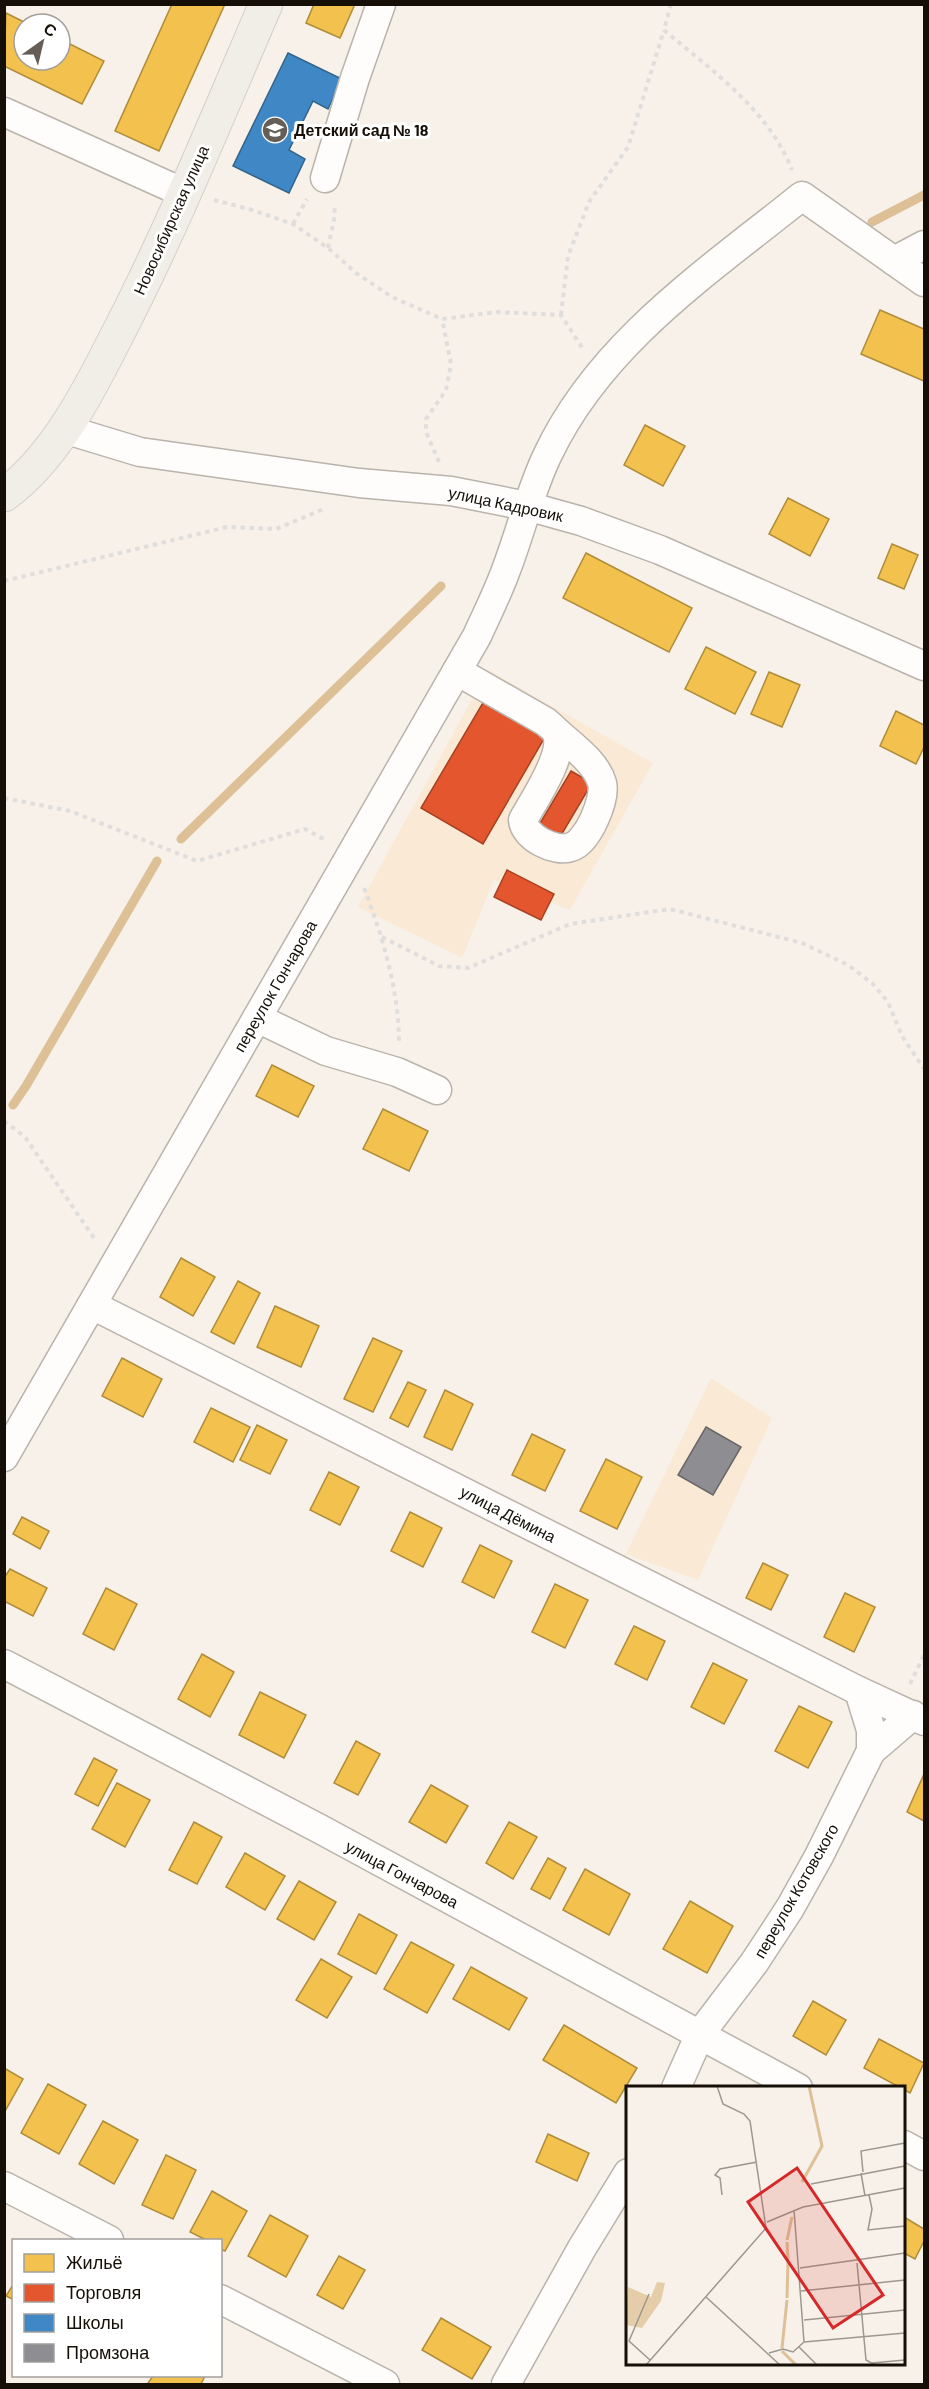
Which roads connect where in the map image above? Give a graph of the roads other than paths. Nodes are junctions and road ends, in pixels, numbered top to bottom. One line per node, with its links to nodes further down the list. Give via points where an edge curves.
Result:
1 (266, 4): 5 (main road, Новосибирская улица)
2 (381, 4): 4 (street)
3 (4, 112): 5 (street)
4 (325, 178)
5 (184, 193): 9 (main road, Новосибирская улица, via 142,287)
6 (924, 245): 7 (street)
7 (894, 261): 8 (street); 11 (street, переулок Гончарова, via 802,196 674,299 599,374 549,453)
8 (924, 282)
9 (63, 429): 10 (main road, Новосибирская улица, via 34,467); 11 (street, улица Кадровик, via 140,452 360,483 451,491)
10 (4, 495)
11 (527, 506): 12 (street, улица Кадровик, via 660,550); 13 (street, переулок Гончарова, via 507,569)
12 (924, 666)
13 (457, 671): 14 (street); 15 (street, переулок Гончарова)
14 (556, 731)
15 (257, 1018): 16 (street, via 326,1051 397,1072); 17 (street, переулок Гончарова)
16 (437, 1090)
17 (92, 1305): 18 (street, переулок Гончарова); 20 (street, улица Дёмина)
18 (4, 1457)
19 (4, 1664): 23 (street, улица Гончарова)
20 (859, 1691): 21 (street, улица Дёмина); 22 (street, via 871,1730)
21 (919, 1718): 22 (street)
22 (871, 1750): 23 (street, переулок Котовского, via 790,1908 754,1964)
23 (700, 2034): 24 (street, переулок Котовского); 25 (street, улица Гончарова)
24 (677, 2086)
25 (794, 2086)
26 (905, 2146): 27 (street)
27 (924, 2156)
28 (626, 2175): 33 (street)
29 (4, 2186): 30 (street)
30 (105, 2239)
31 (222, 2300): 32 (street)
32 (385, 2385)
33 (506, 2385)

